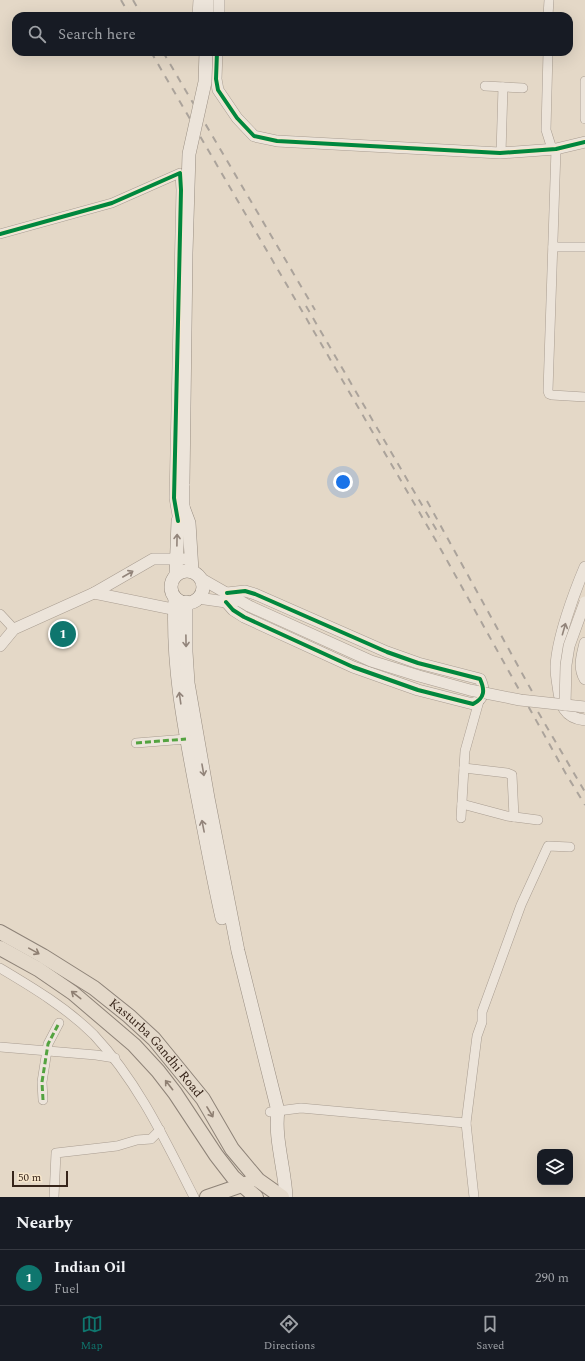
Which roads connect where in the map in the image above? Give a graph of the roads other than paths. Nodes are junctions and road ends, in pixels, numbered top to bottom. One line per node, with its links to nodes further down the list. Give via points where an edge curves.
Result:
1 (198, 0): 5 (street)
2 (207, 0): 6 (main road)
3 (219, 0): 7 (street)
4 (548, 0): 8 (street)
5 (198, 12)
6 (207, 12)
7 (219, 12)
8 (548, 12)
9 (206, 56): 25 (main road, bridge, via 205,82 189,154)
10 (217, 56): 20 (street, via 218,90 237,118 254,136 277,141)
11 (548, 56): 19 (street, via 546,130)
12 (585, 81): 16 (street)
13 (484, 86): 14 (street)
14 (503, 87): 15 (street); 20 (street)
15 (523, 88)
16 (585, 105): 17 (street)
17 (585, 119)
18 (585, 142): 19 (street)
19 (554, 149): 20 (street); 22 (street)
20 (501, 153)
21 (0, 234): 26 (street, via 112,203 180,173 174,498)
22 (553, 247): 23 (street); 24 (street, via 548,391 552,395)
23 (585, 247)
24 (585, 397)
25 (183, 507): 26 (main road); 29 (main road, via 189,523)
26 (178, 522): 27 (main road, one-way to 26)
27 (177, 558): 29 (street); 30 (main road); 31 (street, one-way to 27, via 153,559)
28 (585, 567): 40 (street, one-way to 28, via 566,620)
29 (194, 569): 30 (main road); 32 (main road, via 203,583); 33 (street)
30 (176, 574): 35 (main road, via 171,588)
31 (94, 593): 35 (street); 37 (street)
32 (198, 598): 33 (street); 35 (main road)
33 (227, 598): 42 (street, via 233,610 244,617 353,667 418,690 473,704); 42 (street, via 245,591 255,594 387,652 480,679 483,690); 43 (street, bridge, via 371,661 470,690 513,699)
34 (585, 602): 43 (street, bridge, via 569,646)
35 (180, 605): 46 (main road, one-way to 35, via 174,648); 62 (main road, one-way to 62, via 188,683 211,813 238,951)
36 (0, 614): 37 (street)
37 (14, 629): 39 (street)
38 (585, 643): 41 (street, via 581,661)
39 (0, 646)
40 (556, 667): 41 (street); 45 (street, via 560,700 565,710 569,715)
41 (583, 674)
42 (479, 701): 48 (street, via 465,751)
43 (565, 705): 44 (street, bridge)
44 (585, 707)
45 (585, 720)
46 (186, 739): 47 (street); 62 (main road, one-way to 46, via 229,952)
47 (136, 743)
48 (464, 768): 49 (street); 50 (street, via 507,772 512,775)
49 (462, 804): 50 (street); 51 (street)
50 (514, 817): 52 (street)
51 (461, 818)
52 (538, 820)
53 (570, 847): 63 (street, via 548,846 521,905 495,972 477,1036)
54 (0, 932): 66 (main road, Kasturba Gandhi Road, one-way to 66, via 94,988 154,1039 203,1099 232,1149)
55 (0, 948): 65 (main road, Kasturba Gandhi Road, one-way to 55, via 175,1093 134,1045 73,993 38,969)
56 (0, 968): 60 (street, via 64,1009 93,1034)
57 (59, 1023): 59 (street)
58 (0, 1048): 59 (street)
59 (47, 1051): 60 (street); 61 (street, via 42,1082)
60 (115, 1058): 64 (street)
61 (43, 1100)
62 (275, 1115): 63 (street, via 301,1108); 72 (main road, via 286,1184)
63 (466, 1123): 73 (street)
64 (160, 1130): 69 (street, via 151,1139 56,1153); 70 (street)
65 (227, 1169): 67 (main road, Kasturba Gandhi Road); 68 (main road, via 225,1184)
66 (258, 1180): 67 (main road); 72 (main road, Kasturba Gandhi Road)
67 (241, 1185): 68 (main road); 71 (main road, Kasturba Gandhi Road)
68 (213, 1195)
69 (54, 1197)
70 (194, 1197)
71 (256, 1197)
72 (281, 1197)
73 (474, 1197)

